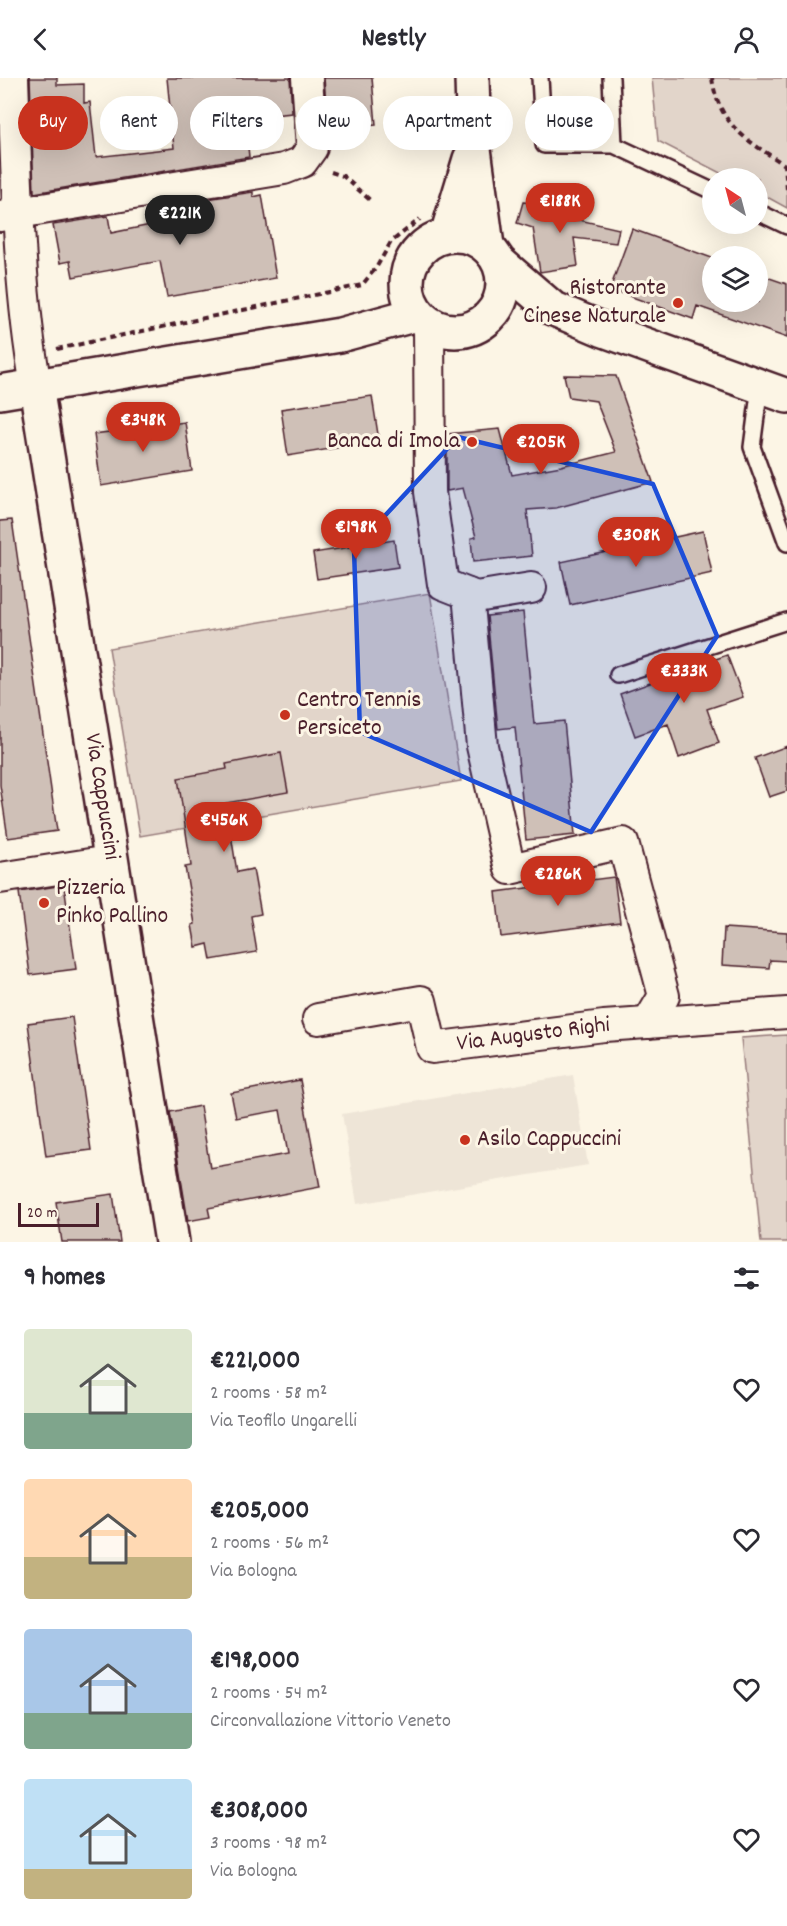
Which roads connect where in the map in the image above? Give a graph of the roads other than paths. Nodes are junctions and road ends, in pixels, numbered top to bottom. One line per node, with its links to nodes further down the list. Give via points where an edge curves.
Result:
1 (13, 78): 13 (street)
2 (307, 78): 13 (street, via 312,148 302,162 284,169)
3 (472, 78): 6 (main road)
4 (540, 78): 7 (lane)
5 (611, 78): 8 (lane)
6 (473, 96)
7 (541, 96)
8 (612, 96)
9 (614, 145): 12 (lane)
10 (474, 150): 16 (main road)
11 (474, 150): 17 (main road)
12 (702, 186)
13 (9, 214): 23 (street)
14 (768, 217): 15 (lane)
15 (787, 226)
16 (447, 235): 17 (main road, via 464,234); 18 (main road, via 431,240 418,251)
17 (494, 255): 19 (main road, via 504,279); 21 (main road, via 552,308)
18 (406, 282): 20 (main road, via 409,299); 22 (main road)
19 (497, 309): 20 (main road, via 487,321 458,332 443,330); 21 (main road)
20 (423, 319): 22 (main road); 28 (street, via 430,492 443,584)
21 (579, 320): 24 (main road)
22 (340, 335): 23 (main road)
23 (36, 387): 25 (main road); 31 (main road, Via Cappuccini)
24 (773, 391): 26 (lane, via 752,447)
25 (0, 392)
26 (787, 543)
27 (531, 588): 28 (street, via 476,597)
28 (468, 594): 35 (street, via 483,746 510,869 623,843 664,996)
29 (787, 621): 30 (lane)
30 (618, 675)
31 (109, 861): 32 (street); 36 (main road, Via Cappuccini)
32 (0, 878)
33 (787, 1012): 35 (street, Via Augusto Righi)
34 (318, 1019): 35 (street, Via Augusto Righi, via 422,1001 432,1048)
35 (648, 1023)
36 (172, 1242)

